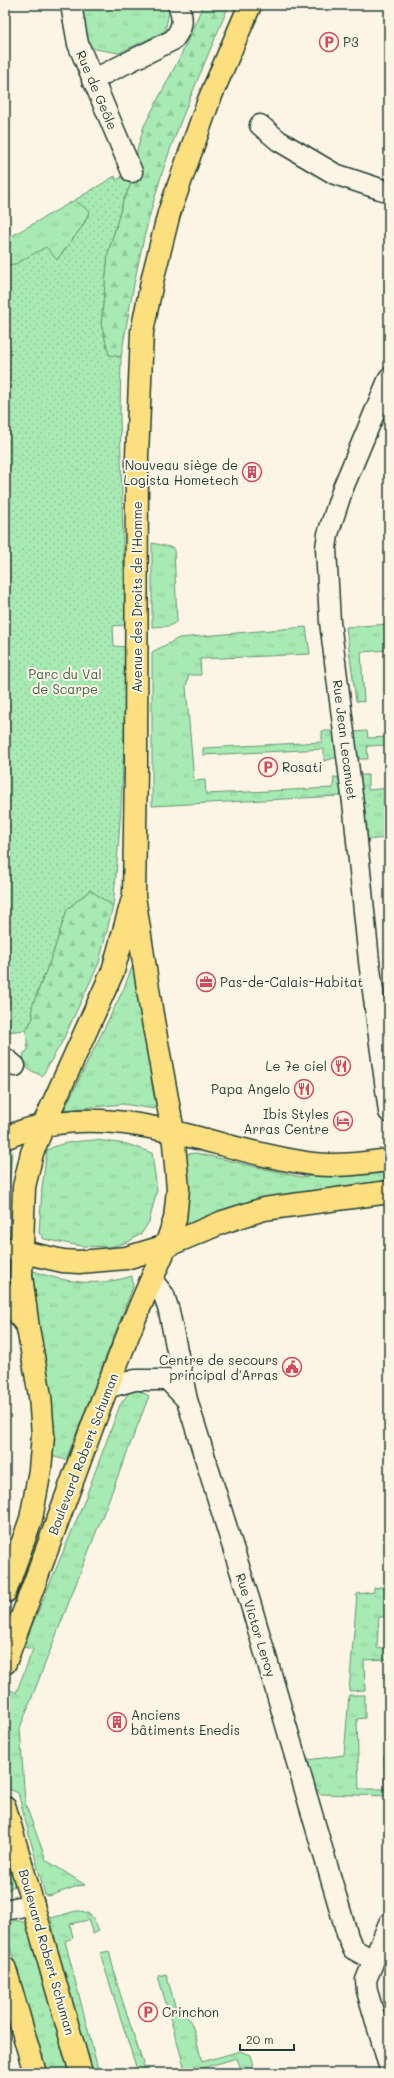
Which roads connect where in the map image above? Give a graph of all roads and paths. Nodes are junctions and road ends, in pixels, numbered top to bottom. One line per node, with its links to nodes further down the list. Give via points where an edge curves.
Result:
1 (71, 5): 4 (street, Rue de Geôle, via 78,44)
2 (250, 5): 9 (main road, Avenue des Droits de l'Homme, via 209,100 169,213 142,332 137,456)
3 (180, 10): 4 (street, via 181,28 173,40)
4 (92, 80): 6 (street, Rue de Geôle)
5 (260, 125): 7 (street, via 279,141 335,174)
6 (132, 172)
7 (389, 192)
8 (389, 378): 10 (street, Rue Jean Lecanuet, via 344,488 328,534 326,548 330,622)
9 (134, 896): 11 (main road, Boulevard Robert Schuman, via 113,971); 12 (main road, Boulevard Robert Schuman)
10 (389, 1112)
11 (43, 1126): 12 (main road, via 116,1120); 13 (main road, via 20,1131); 17 (main road, Boulevard Robert Schuman, via 32,1153)
12 (172, 1132): 14 (main road, via 268,1156 313,1164 348,1165); 16 (main road, Boulevard Robert Schuman, via 178,1188 175,1219)
13 (5, 1138)
14 (389, 1160)
15 (389, 1192): 16 (main road, via 264,1209 223,1222)
16 (166, 1246): 17 (main road, via 126,1258 92,1262 63,1261); 18 (main road, Boulevard Robert Schuman)
17 (13, 1250): 20 (main road, Boulevard Robert Schuman, via 21,1276)
18 (152, 1280): 21 (main road, Boulevard Robert Schuman); 22 (street, Rue Victor Leroy, via 164,1295 169,1311)
19 (5, 1294): 20 (main road)
20 (28, 1328): 23 (main road, Boulevard Robert Schuman, via 40,1396 42,1449 31,1519)
21 (107, 1388): 22 (street, via 140,1380 168,1380); 24 (main road, Boulevard Robert Schuman)
22 (187, 1400): 29 (street, Rue Victor Leroy, via 256,1622 348,1938 353,1949)
23 (5, 1592)
24 (5, 1663)
25 (5, 1808): 26 (main road, Boulevard Robert Schuman)
26 (34, 1904): 27 (street); 33 (main road, Boulevard Robert Schuman)
27 (5, 1910)
28 (389, 1922): 29 (street)
29 (373, 1960): 31 (street, via 366,1980 367,1991)
30 (5, 1969): 32 (main road)
31 (389, 2063)
32 (35, 2073)
33 (81, 2073)

